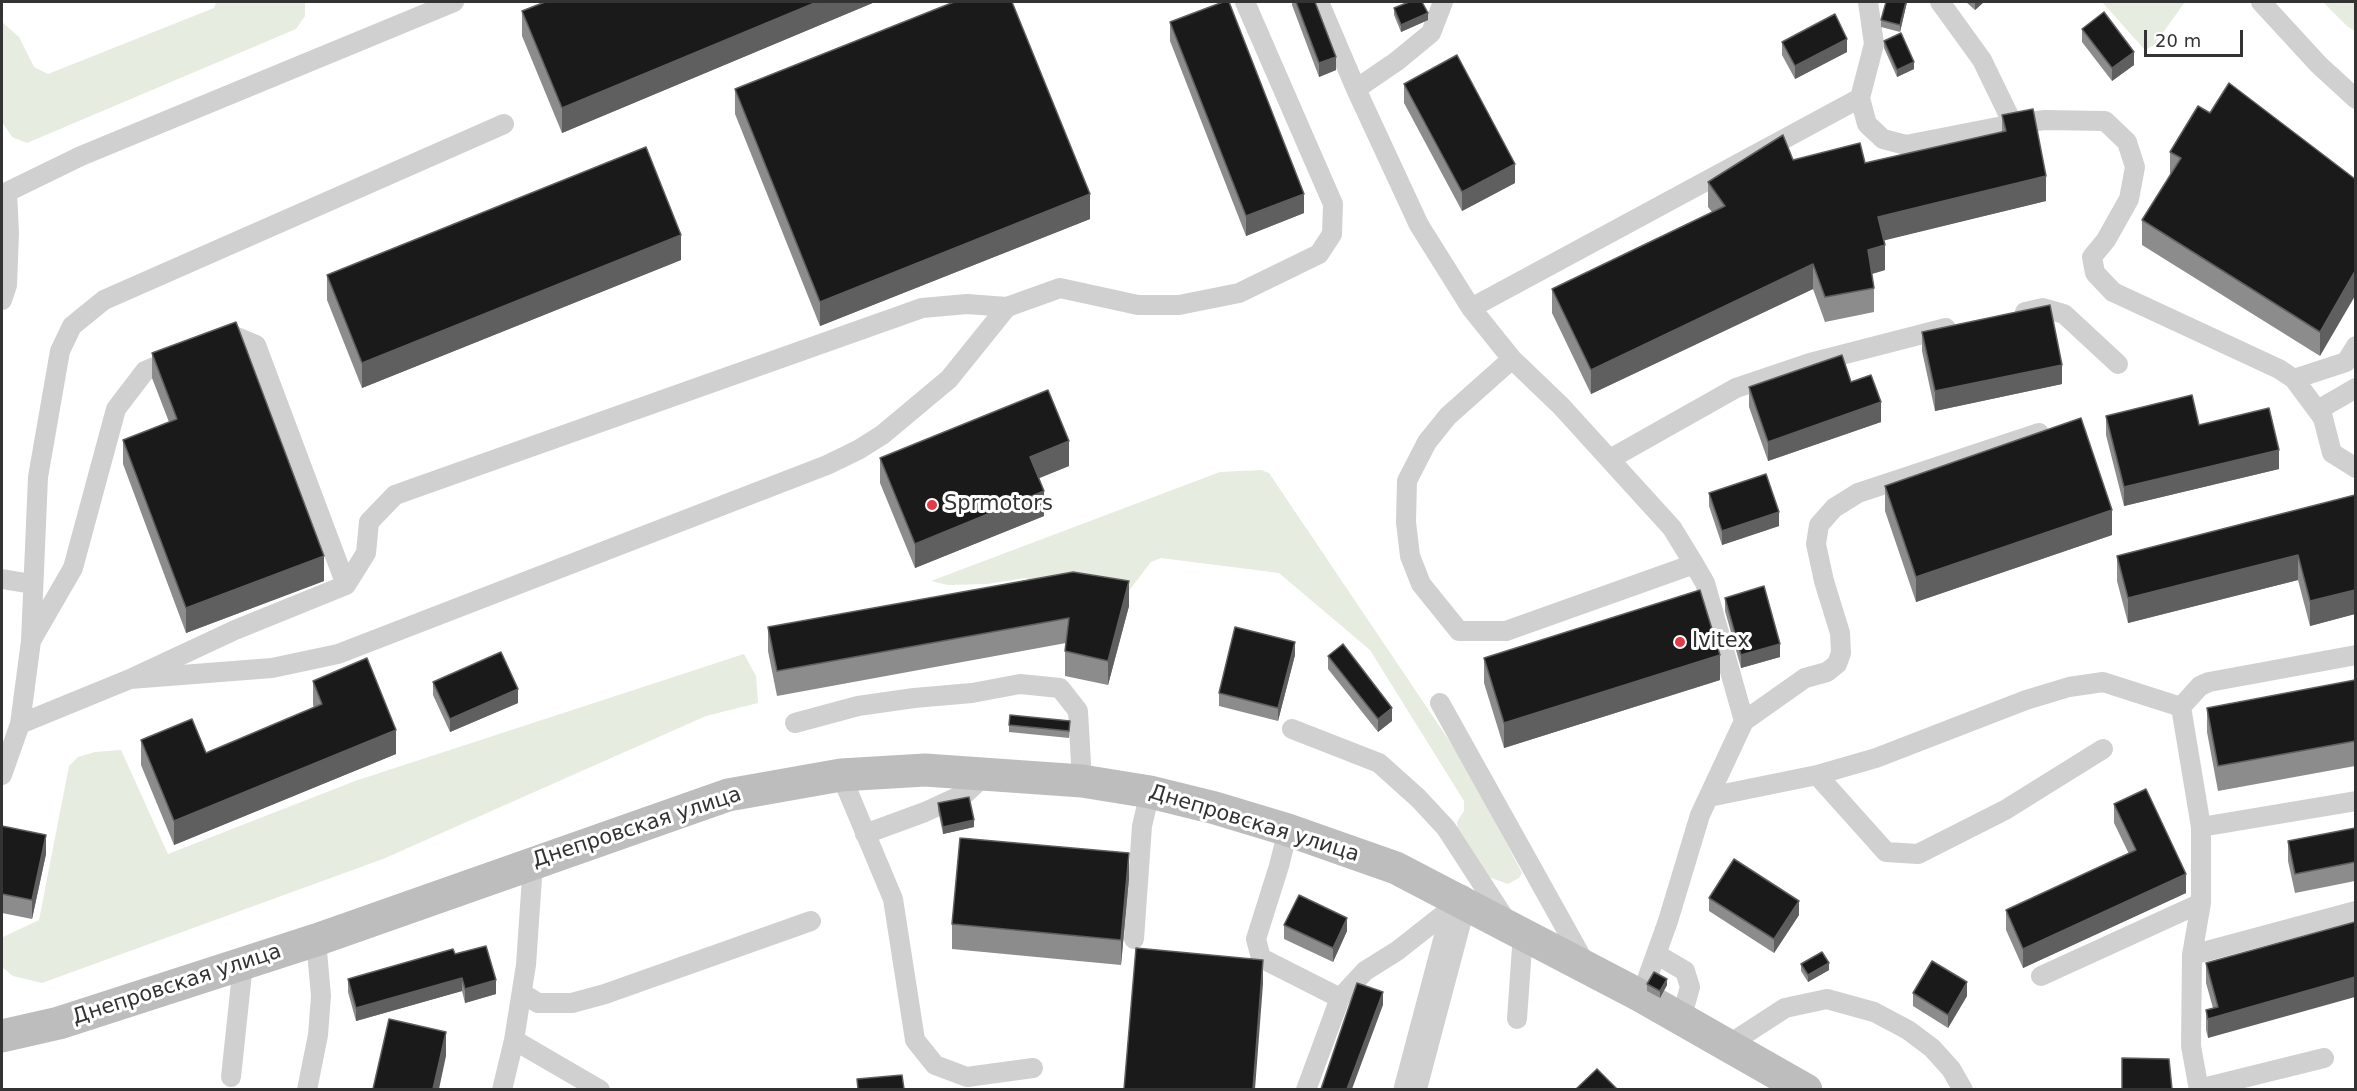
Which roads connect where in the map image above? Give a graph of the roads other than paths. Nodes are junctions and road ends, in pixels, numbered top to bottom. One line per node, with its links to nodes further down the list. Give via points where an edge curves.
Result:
1 (454, 2): 13 (lane)
2 (1245, 2): 15 (lane, via 1333,204 1332,234 1319,254 1239,293 1179,305 1138,305 1060,288)
3 (1319, 2): 8 (lane)
4 (1443, 2): 8 (lane, via 1431,33)
5 (1868, 2): 9 (lane, via 1874,44)
6 (1940, 2): 12 (lane, via 1982,60)
7 (2260, 2): 10 (lane)
8 (1356, 89): 16 (lane, via 1419,225)
9 (1860, 98): 12 (lane, via 1867,124 1883,139 1906,145); 16 (lane)
10 (2355, 99)
11 (504, 124): 30 (lane, via 104,300 72,326 60,351 38,477)
12 (2013, 124): 22 (lane, via 2105,121 2127,142 2135,167 2129,199 2106,240 2091,257 2095,273 2113,292)
13 (4, 185): 14 (lane, via 9,233 7,285)
14 (2, 300)
15 (1007, 306): 31 (lane, via 922,308 395,495 369,522 366,553); 34 (lane, via 949,379 882,435 827,465 338,654 272,669)
16 (1471, 308): 20 (lane)
17 (2009, 315): 21 (lane, via 2043,308 2064,314)
18 (1964, 325): 26 (lane, via 1810,363 1736,388)
19 (2355, 346): 22 (lane, via 2346,362)
20 (1512, 359): 26 (lane); 28 (lane, via 1448,416 1427,442 1407,481 1410,556 1421,584 1459,631 1506,631)
21 (2118, 364)
22 (2294, 379): 24 (lane)
23 (2355, 387): 24 (lane)
24 (2318, 410): 27 (lane, via 2331,453)
25 (2050, 430): 37 (lane, via 1858,493 1834,508 1819,525 1816,544 1840,633 1837,664 1827,672 1805,678)
26 (1610, 459): 28 (lane, via 1672,528)
27 (2355, 468)
28 (1694, 564): 37 (lane, via 1705,583)
29 (2, 579): 30 (lane)
30 (32, 584): 32 (lane)
31 (346, 585): 32 (lane, via 256,345 234,336 145,370 116,409 73,568); 34 (lane)
32 (31, 641): 39 (lane)
33 (2355, 655): 36 (lane, via 2210,682 2200,686)
34 (130, 679): 39 (lane)
35 (1440, 703): 64 (lane)
36 (2181, 706): 45 (lane, via 2103,682 2068,687 1876,758); 50 (lane)
37 (1744, 721): 48 (lane)
38 (795, 723): 46 (lane, via 858,706 1020,684 1060,688 1078,711)
39 (20, 724): 43 (lane)
40 (1292, 729): 58 (lane, via 1379,763 1403,784 1446,828)
41 (2103, 749): 45 (lane, via 2005,810 1918,854 1886,852)
42 (986, 774): 44 (main road, Днепровская улица, via 925,770); 46 (main road, Днепровская улица); 52 (lane, via 966,792)
43 (2, 775)
44 (841, 775): 52 (lane); 53 (main road, Днепровская улица, via 728,795)
45 (1817, 775): 48 (lane)
46 (1082, 781): 47 (main road, Днепровская улица)
47 (1150, 792): 51 (main road, Днепровская улица); 59 (lane, via 1142,826)
48 (1709, 797): 61 (lane)
49 (2355, 801): 50 (lane)
50 (2202, 827): 55 (lane)
51 (1288, 830): 54 (main road, Днепровская улица, via 1396,868); 68 (lane, via 1256,939 1261,958)
52 (865, 834): 75 (lane, via 893,899 915,1041 935,1065 967,1077)
53 (533, 863): 60 (main road, Днепровская улица); 66 (lane)
54 (1460, 901): 58 (main road, Днепровская улица); 68 (lane, via 1365,971); 81 (street)
55 (2201, 903): 62 (lane); 65 (lane)
56 (2355, 911): 62 (lane)
57 (811, 921): 66 (lane, via 572,1003 538,1003)
58 (1517, 930): 64 (main road, Днепровская улица); 69 (lane)
59 (1134, 939)
60 (316, 940): 63 (main road, Днепровская улица); 77 (lane, via 321,996)
61 (1656, 954): 67 (lane); 70 (lane, via 1685,971 1690,987)
62 (2192, 955): 84 (lane, via 2192,1046)
63 (243, 964): 71 (main road, Днепровская улица, via 59,1023); 76 (lane)
64 (1587, 967): 67 (main road, Днепровская улица)
65 (2041, 976)
66 (522, 993): 72 (lane)
67 (1641, 996): 70 (main road, Днепровская улица)
68 (1340, 998): 80 (lane)
69 (1517, 1019)
70 (1681, 1019): 73 (main road, Днепровская улица)
71 (2, 1036)
72 (514, 1040): 78 (lane); 79 (lane)
73 (1728, 1045): 82 (main road, Днепровская улица); 83 (lane, via 1785,1008 1827,999 1874,1012 1908,1030 1932,1048)
74 (2324, 1058): 84 (lane)
75 (1033, 1068)
76 (231, 1077)
77 (307, 1089)
78 (502, 1089)
79 (600, 1089)
80 (1306, 1089)
81 (1410, 1089)
82 (1806, 1089)
83 (1963, 1089)
84 (2199, 1089)

